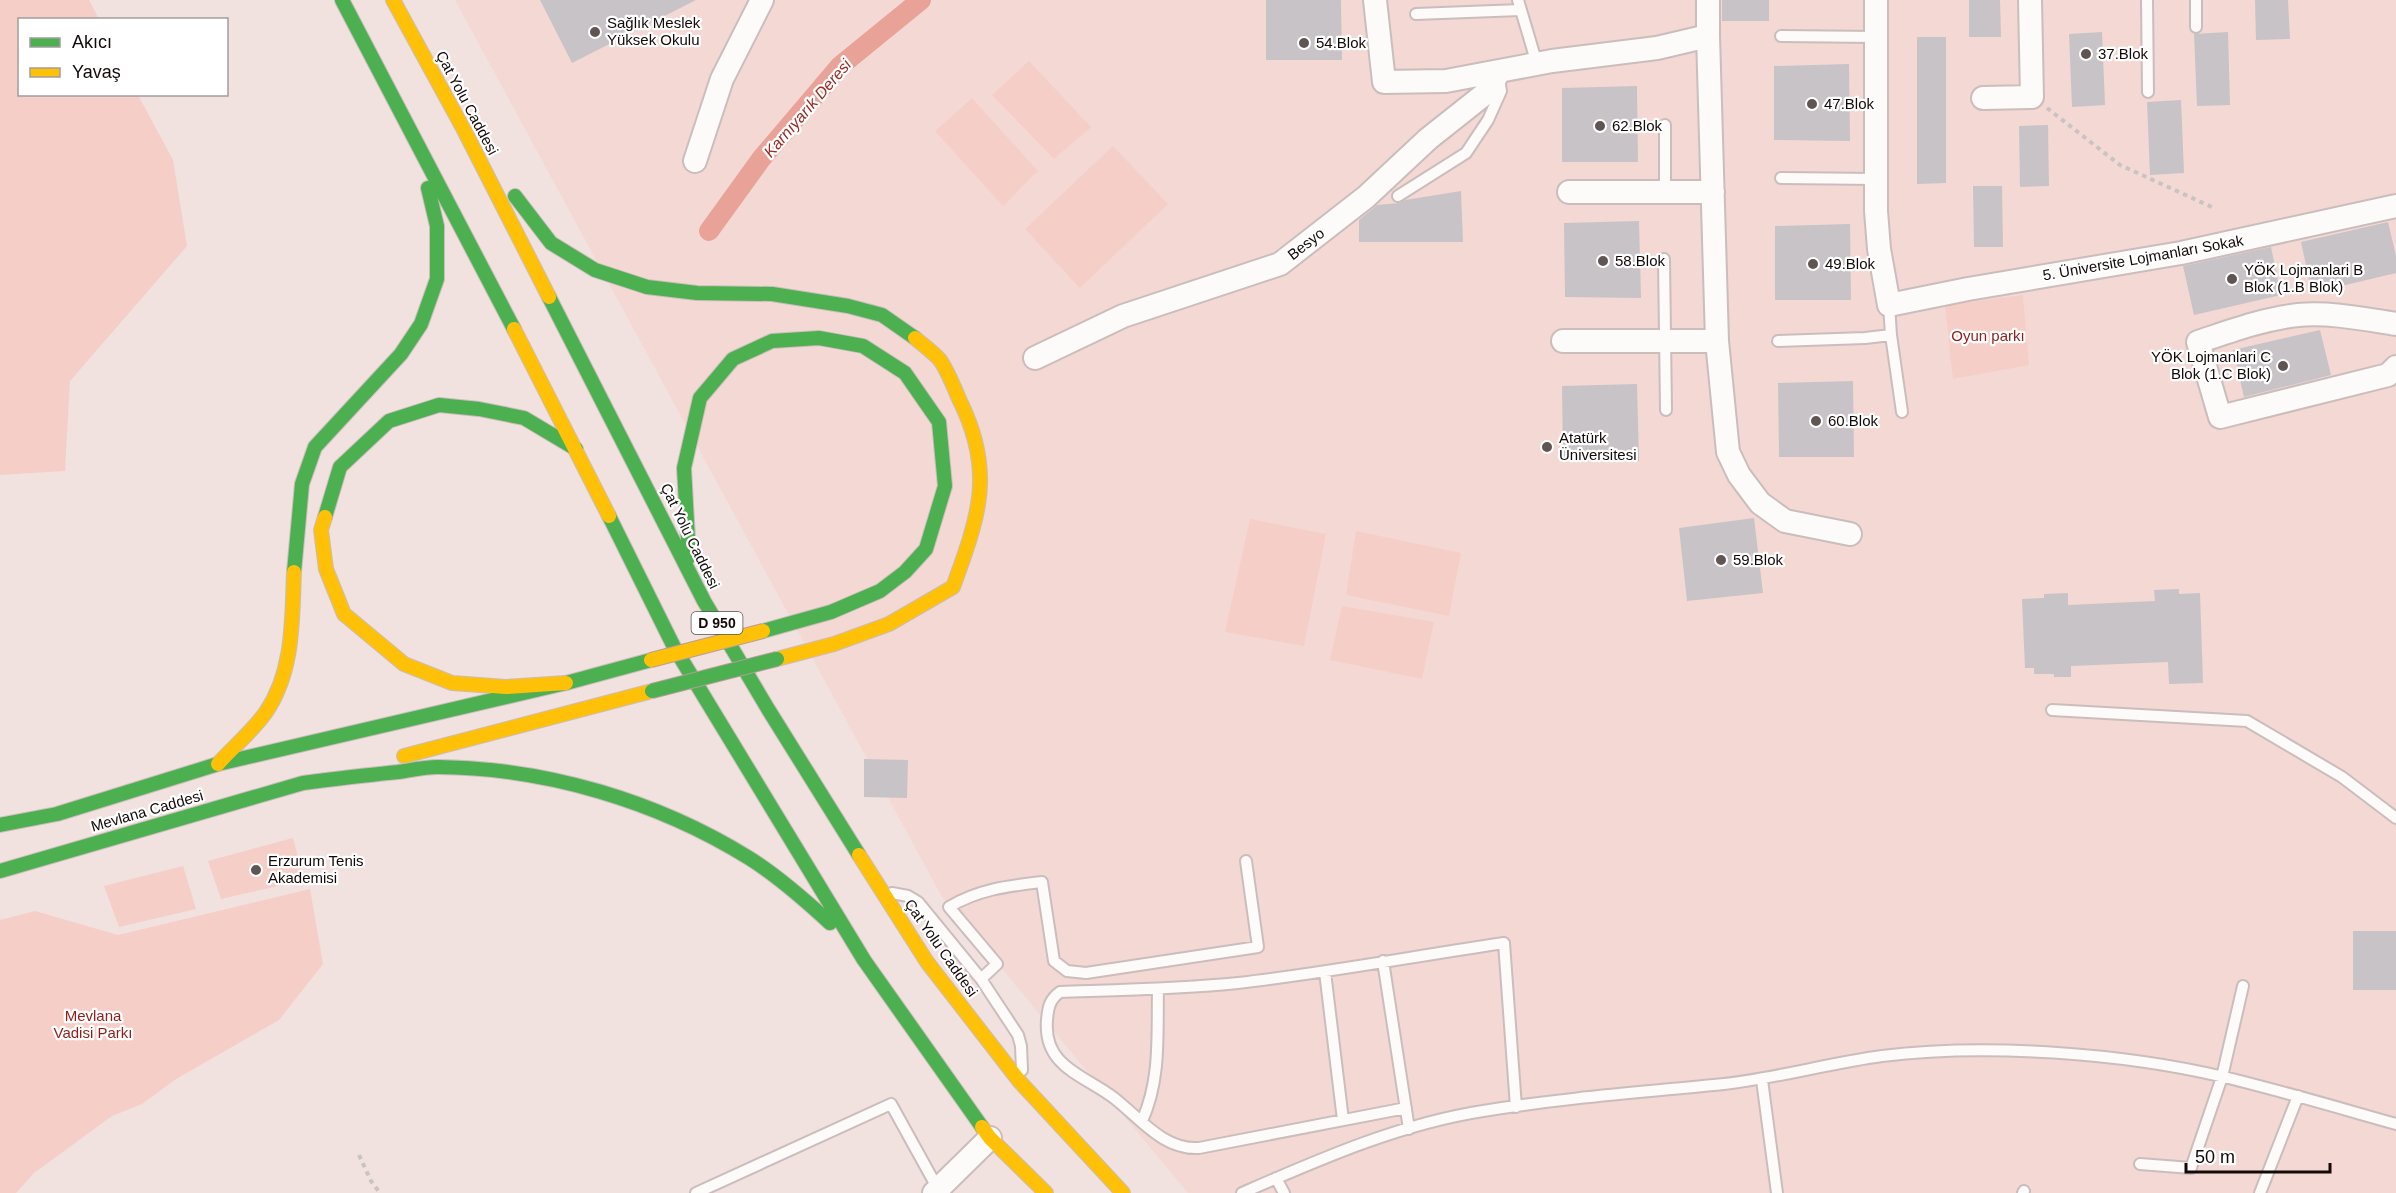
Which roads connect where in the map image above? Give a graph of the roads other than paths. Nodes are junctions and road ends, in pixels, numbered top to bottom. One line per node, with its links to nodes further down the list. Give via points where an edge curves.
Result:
1 (342, 0): 22 (main road, D 950)
2 (393, 0): 21 (main road, Çat Yolu Caddesi / D 950)
3 (762, 0): 23 (street, via 722,79)
4 (1375, 0): 17 (street, via 1384,82 1446,81)
5 (1708, 0): 13 (street)
6 (1876, 0): 15 (street)
7 (2030, 0): 19 (street, via 2032,97)
8 (2147, 0): 18 (lane)
9 (2196, 0): 12 (lane)
10 (1519, 5): 11 (lane); 16 (lane)
11 (1416, 14)
12 (2196, 27)
13 (1708, 36): 16 (street, via 1657,48); 28 (street)
14 (1781, 36): 15 (lane)
15 (1877, 37): 25 (street)
16 (1537, 64): 17 (street)
17 (1499, 72): 29 (lane, via 1501,91 1466,153); 39 (street, Besyo, via 1486,93 1280,264 1123,316)
18 (2148, 92)
19 (1983, 98)
20 (1665, 125): 27 (lane)
21 (464, 130): 45 (main road, Çat Yolu Caddesi / D 950); 49 (main road, bridge, via 551,243 595,270 647,287 772,294 848,306 882,315 913,336 940,360 973,428 981,471 970,540 953,587 889,624 834,644)
22 (419, 148): 43 (main road, D 950); 48 (main road, via 437,226 437,279 421,324 401,354 315,447 302,484 291,642 284,674 266,712)
23 (695, 161)
24 (1780, 178): 25 (lane)
25 (1876, 179): 32 (street, via 1879,249)
26 (1569, 192): 27 (street)
27 (1665, 192): 28 (street)
28 (1713, 192): 35 (street)
29 (1398, 196)
30 (2396, 206): 32 (street, 5. Üniversite Lojmanları Sokak, via 2181,254)
31 (1664, 259): 37 (lane)
32 (1888, 306): 34 (lane)
33 (2396, 324): 40 (street, via 2346,316 2300,315 2262,321 2198,342 2220,417 2388,375)
34 (1891, 335): 38 (lane); 42 (lane)
35 (1717, 340): 37 (street); 44 (street, via 1728,452 1740,475 1760,503 1785,521)
36 (1563, 341): 37 (street)
37 (1665, 341): 41 (lane)
38 (1778, 341)
39 (1035, 358)
40 (2396, 367)
41 (1666, 410)
42 (1902, 412)
43 (576, 449): 46 (main road, via 524,418 438,405 389,421 340,467 321,530 326,569 344,614 404,664 452,683 506,687); 55 (main road, D 950, via 674,647)
44 (1850, 534)
45 (690, 571): 46 (main road, bridge, via 684,468 700,398 733,359 772,341 819,338 863,346 905,373 939,423 945,486 926,549 905,572 880,591 831,612); 54 (main road, Çat Yolu Caddesi / D 950, via 768,709)
46 (566, 683): 48 (main road, Mevlana Caddesi)
47 (2052, 710): 50 (lane, via 2247,721 2342,777)
48 (218, 764): 51 (main road, Mevlana Caddesi, via 57,814)
49 (303, 783): 53 (main road, Mevlana Caddesi); 55 (main road, via 437,767 514,771 633,802 740,851 814,906)
50 (2396, 818)
51 (0, 825)
52 (1246, 861): 58 (lane, via 1258,947 1086,973 1067,971 1054,961 1042,882 970,895 949,907 997,964)
53 (0, 871)
54 (884, 894): 58 (lane, via 901,894 918,902); 63 (main road, Çat Yolu Caddesi / D 950, via 927,963)
55 (864, 960): 71 (main road, D 950)
56 (1383, 961): 57 (lane); 65 (lane, via 1504,943); 66 (lane)
57 (1325, 972): 60 (lane); 67 (lane)
58 (981, 979): 63 (lane, via 1018,1035 1023,1057)
59 (2243, 986): 61 (lane)
60 (1158, 989): 68 (lane, via 1156,1079); 68 (lane, via 1060,992 1052,998 1048,1010 1047,1035 1058,1059)
61 (2222, 1077): 62 (lane, via 2118,1059 1999,1052 1882,1056); 64 (lane); 72 (lane, via 2191,1168)
62 (1762, 1080): 65 (lane); 80 (lane)
63 (1020, 1082): 77 (main road, Çat Yolu Caddesi / D 950)
64 (2298, 1096): 69 (lane); 81 (lane)
65 (1516, 1107): 70 (lane, via 1481,1111)
66 (1406, 1108): 67 (lane); 70 (lane)
67 (1343, 1120): 68 (lane, via 1188,1148 1170,1143)
68 (1142, 1121)
69 (2396, 1124)
70 (1408, 1129): 73 (lane)
71 (990, 1138): 74 (street); 76 (main road, D 950)
72 (2140, 1164)
73 (1276, 1178): 78 (lane); 79 (lane)
74 (936, 1191): 75 (lane, via 891,1104)
75 (696, 1193)
76 (1046, 1193)
77 (1123, 1193)
78 (1242, 1193)
79 (1284, 1193)
80 (1777, 1193)
81 (2260, 1193)

